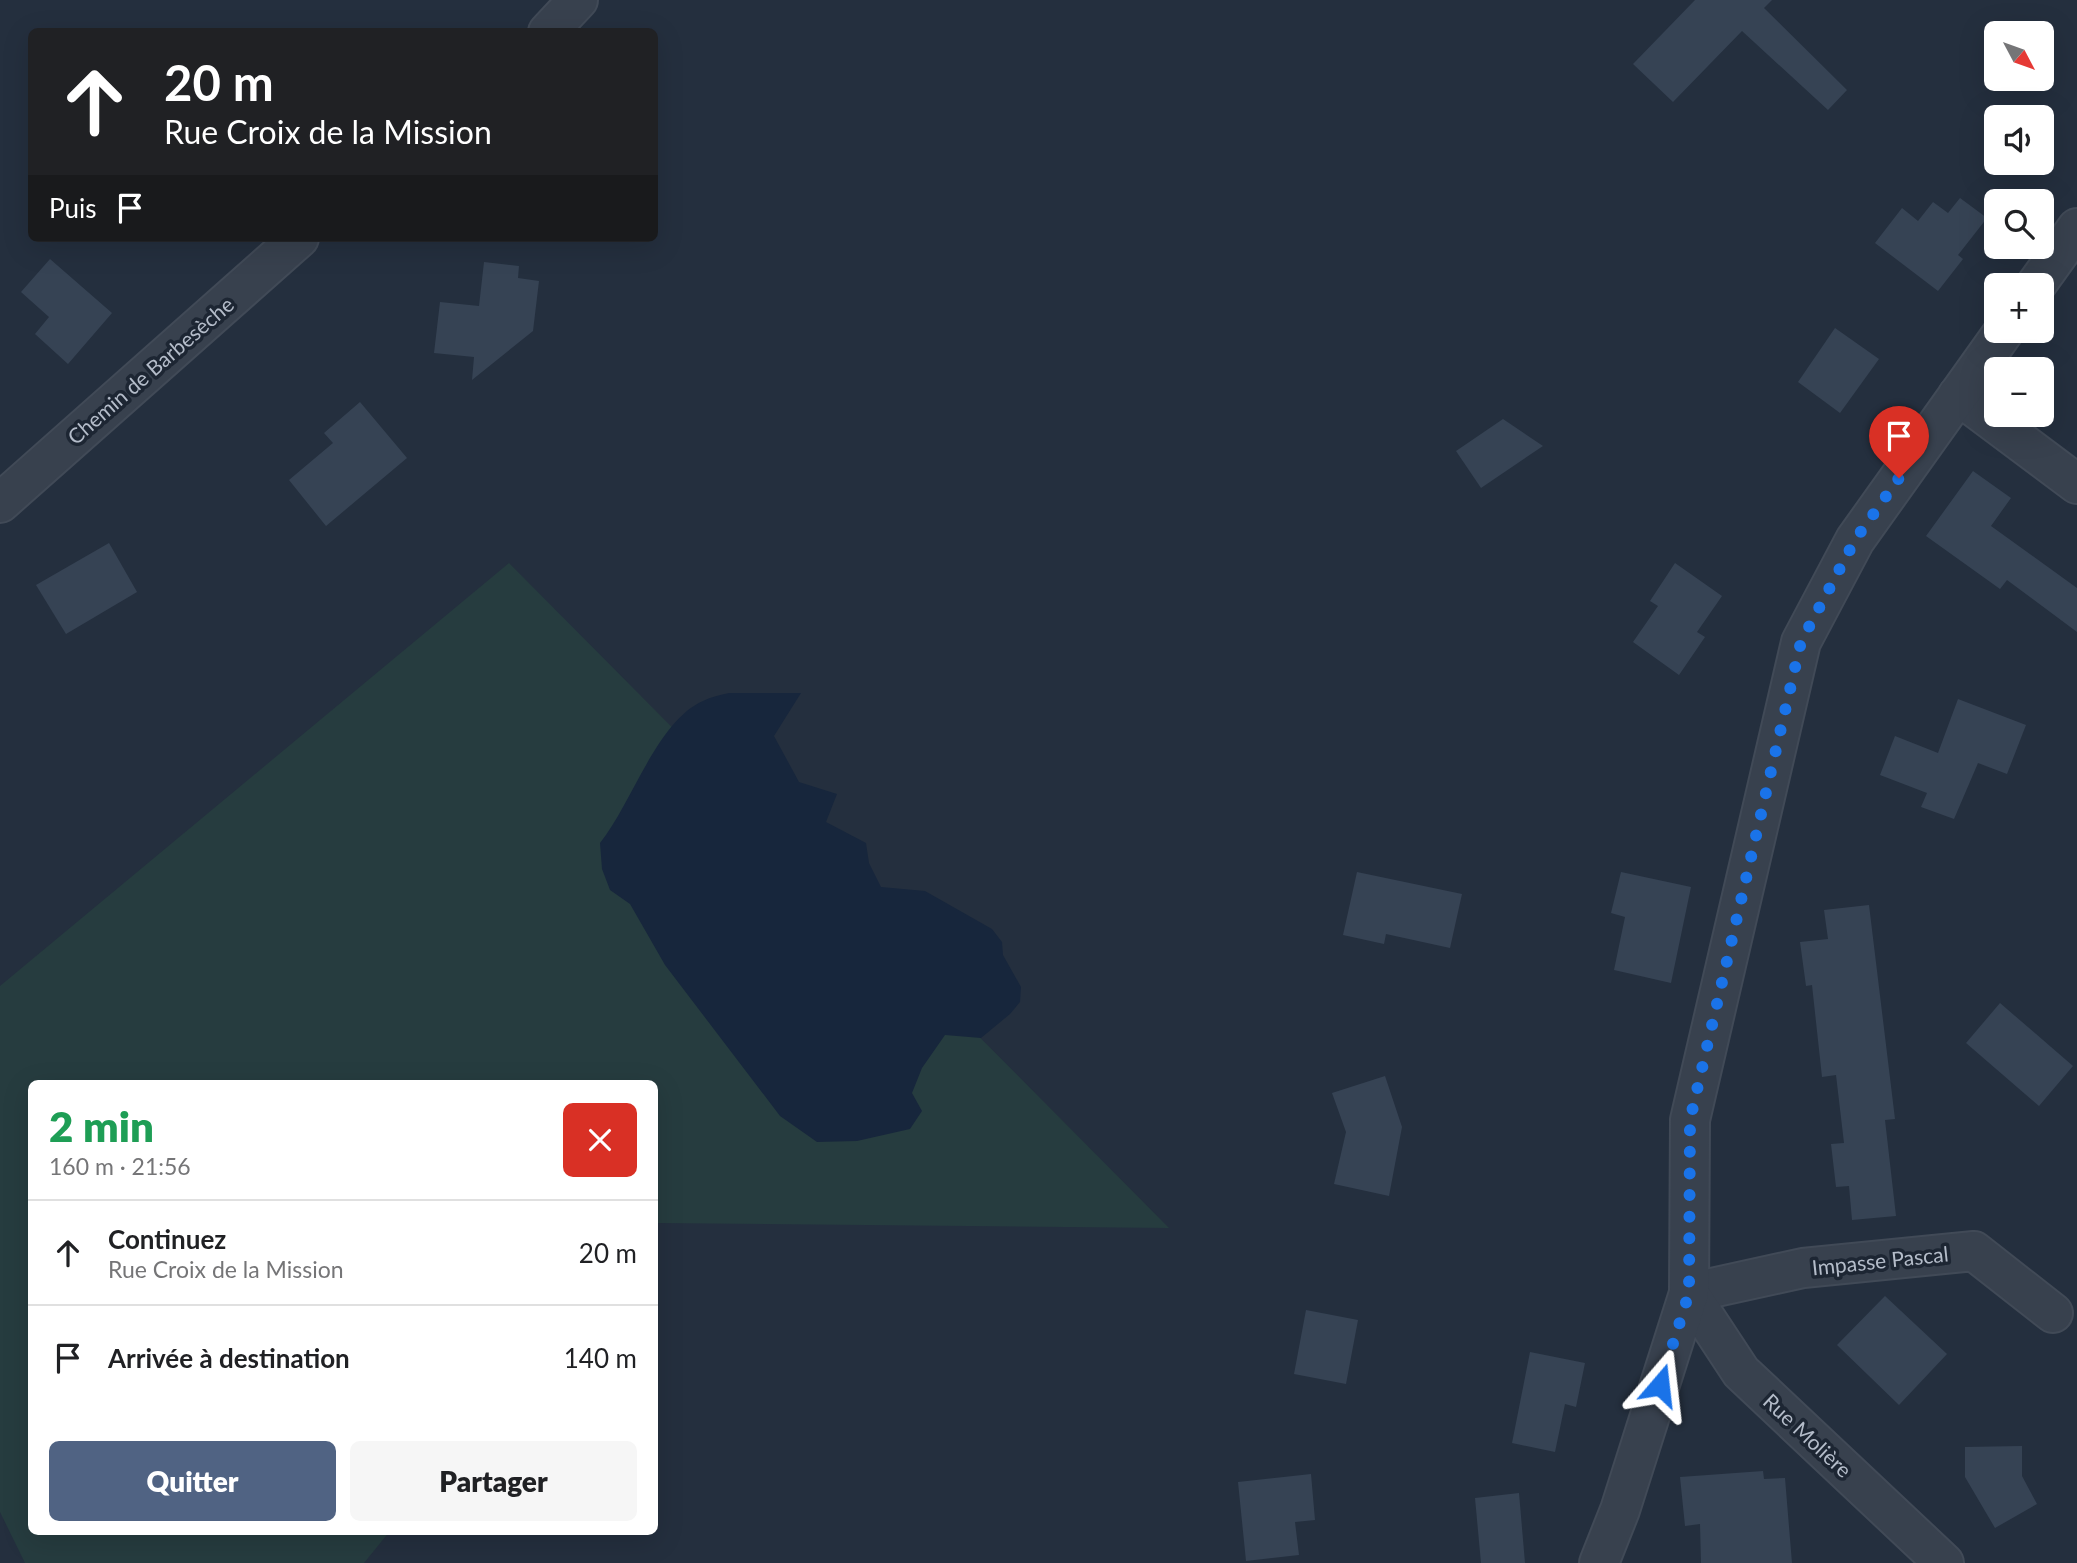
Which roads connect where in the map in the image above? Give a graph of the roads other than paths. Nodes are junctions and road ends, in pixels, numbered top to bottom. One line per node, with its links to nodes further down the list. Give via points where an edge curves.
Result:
1 (578, 0): 2 (street)
2 (552, 28)
3 (2077, 228): 5 (street)
4 (294, 242): 9 (street, Chemin de Barbesèche)
5 (2045, 273)
6 (1996, 343): 7 (street)
7 (1958, 396): 8 (street); 10 (street, via 1855,540 1801,642 1690,1120)
8 (2077, 484)
9 (0, 503)
10 (1689, 1293): 11 (street, Impasse Pascal, via 1803,1268 1974,1251); 12 (street, via 1620,1510); 13 (street, Rue Molière, via 1741,1372)
11 (2053, 1313)
12 (1598, 1563)
13 (1944, 1563)

